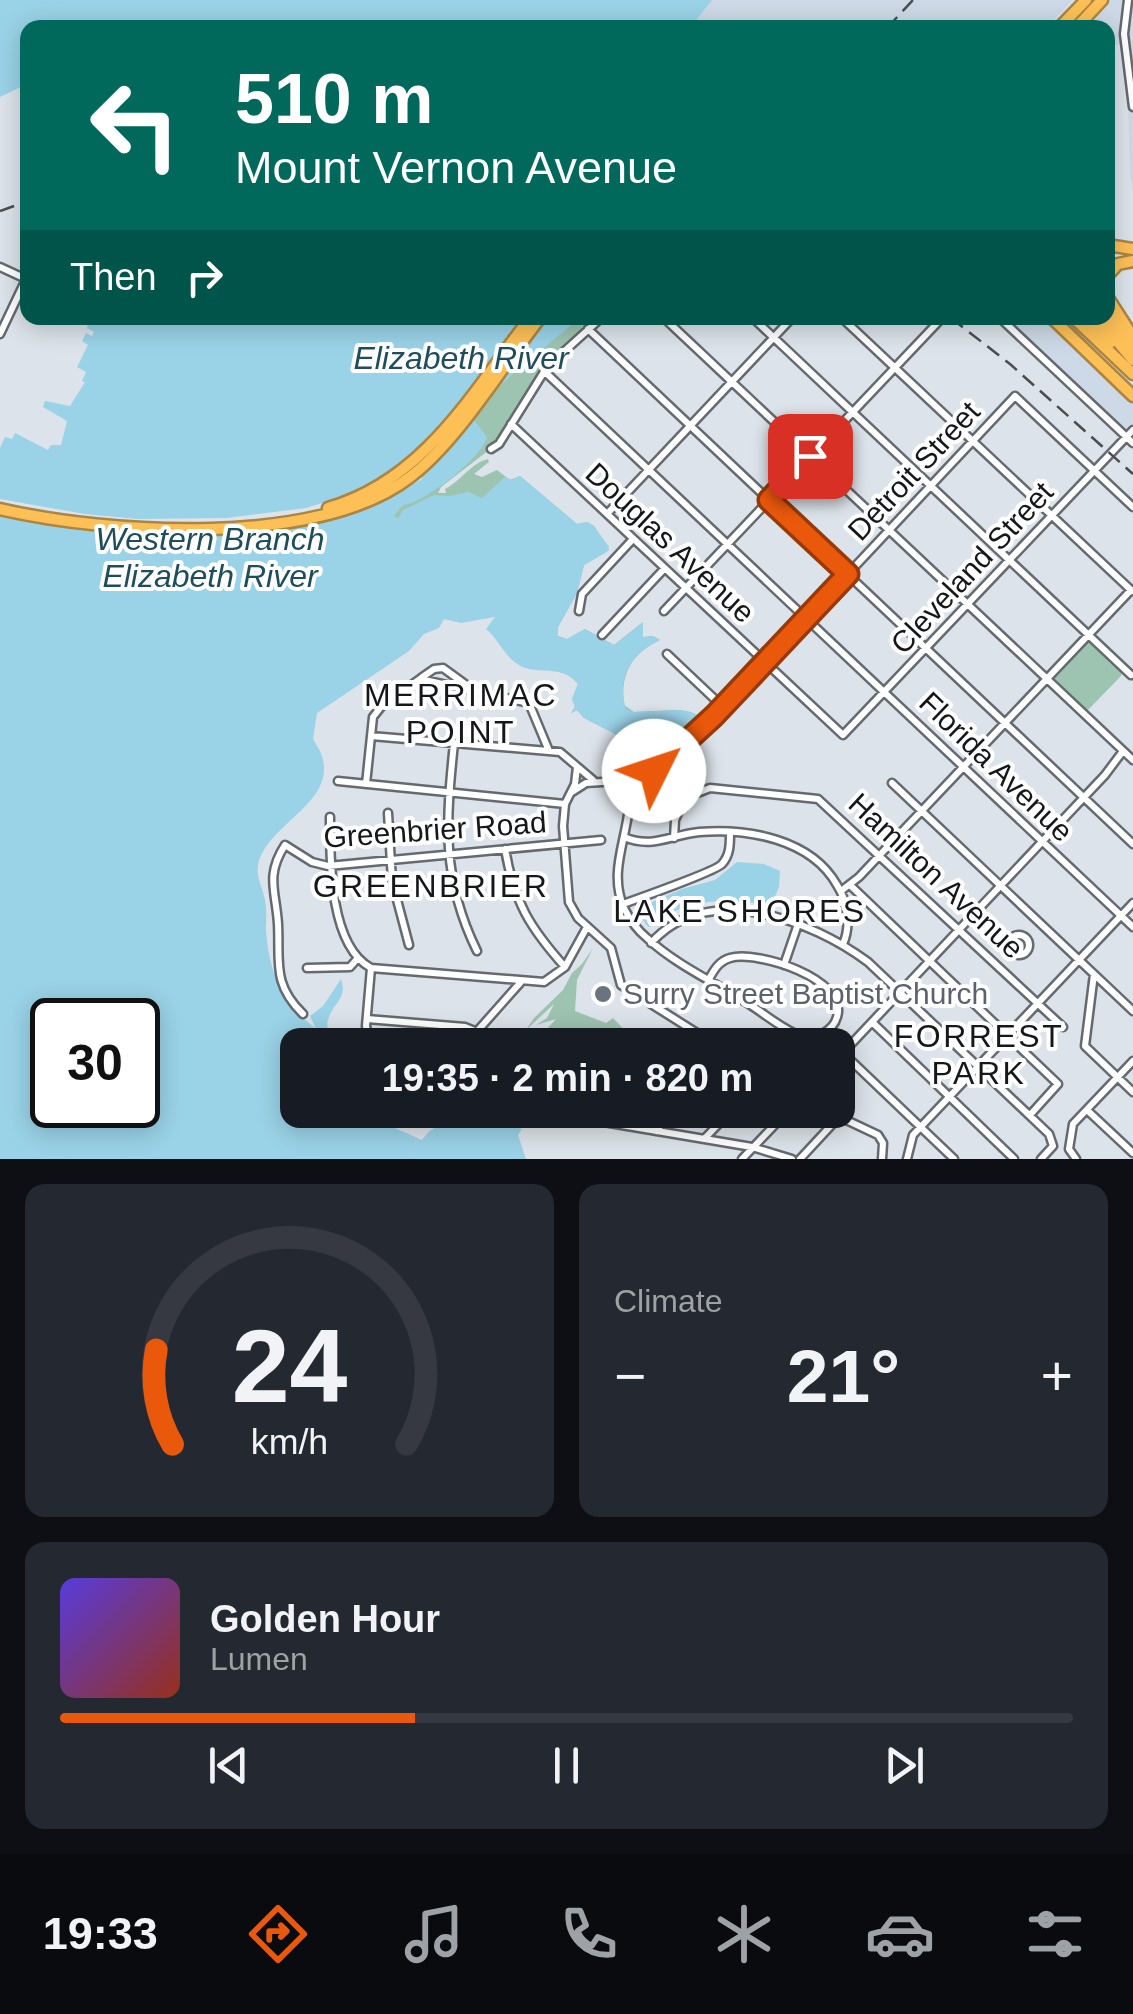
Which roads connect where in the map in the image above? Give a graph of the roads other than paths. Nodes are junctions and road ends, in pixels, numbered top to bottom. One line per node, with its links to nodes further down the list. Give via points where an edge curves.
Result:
1 (1105, 0): 3 (highway)
2 (1128, 0): 4 (street, via 1124,34)
3 (1076, 20)
4 (1133, 107)
5 (20, 292): 22 (street)
6 (1115, 309): 24 (highway)
7 (524, 325): 43 (highway, via 423,454 398,476 348,502 280,517 190,524)
8 (535, 325): 43 (highway, via 428,462 356,507 269,523 178,528 93,524)
9 (592, 325): 21 (street)
10 (672, 325): 30 (street)
11 (761, 325): 23 (street)
12 (785, 325): 23 (street)
13 (850, 325): 27 (street)
14 (935, 325): 27 (street)
15 (1008, 325): 35 (street)
16 (1061, 325): 31 (highway)
17 (1082, 325): 29 (highway)
18 (1093, 325): 29 (highway)
19 (1104, 325): 26 (highway)
20 (1115, 325): 25 (highway)
21 (588, 329): 28 (street); 34 (street)
22 (0, 334)
23 (774, 337): 30 (street); 32 (street)
24 (1133, 337)
25 (1133, 347)
26 (1133, 360)
27 (895, 367): 32 (street); 36 (street)
28 (544, 371): 33 (street); 39 (street, Florida Avenue)
29 (1133, 373)
30 (732, 381): 34 (street); 38 (street)
31 (1133, 396)
32 (852, 412): 38 (street); 41 (street)
33 (510, 424): 37 (street); 45 (street, Douglas Avenue)
34 (690, 425): 39 (street); 42 (street)
35 (1131, 437): 40 (street, Cleveland Street)
36 (973, 441): 40 (street, Detroit Street, via 1016,396); 41 (street, Detroit Street); 46 (street)
37 (492, 449)
38 (810, 456): 42 (street); 47 (street)
39 (648, 470): 45 (street); 49 (street, Florida Avenue)
40 (1094, 471): 44 (street); 46 (street, Cleveland Street)
41 (931, 486): 47 (street, Detroit Street); 50 (street)
42 (769, 500): 49 (street); 52 (street)
43 (0, 506)
44 (1133, 508)
45 (607, 514): 48 (street, Douglas Avenue)
46 (1052, 516): 50 (street, Cleveland Street); 54 (street)
47 (890, 530): 52 (street, Detroit Street); 55 (street)
48 (633, 540): 51 (street, Douglas Avenue); 56 (street, via 582,594)
49 (727, 544): 53 (street); 58 (street, Florida Avenue)
50 (1010, 560): 55 (street, Cleveland Street); 60 (street)
51 (664, 569): 53 (street, Douglas Avenue); 59 (street)
52 (848, 574): 58 (street, Detroit Street); 61 (street)
53 (685, 588): 57 (street); 63 (street, Douglas Avenue)
54 (1132, 591): 60 (street)
55 (968, 604): 61 (street, Cleveland Street); 66 (street)
56 (579, 611)
57 (664, 611)
58 (806, 618): 63 (street, Detroit Street); 68 (street, Florida Avenue)
59 (602, 634)
60 (1088, 635): 64 (street); 66 (street)
61 (926, 648): 68 (street, Cleveland Street); 70 (street)
62 (667, 654): 69 (street)
63 (764, 662): 69 (street, Detroit Street); 71 (street, Douglas Avenue)
64 (1131, 675)
65 (420, 679): 67 (street); 67 (street, via 443,668); 72 (street, via 378,710)
66 (1047, 679): 70 (street); 74 (street)
67 (471, 688): 75 (street, via 531,704)
68 (885, 692): 71 (street, Cleveland Street); 78 (street, Florida Avenue)
69 (723, 707): 81 (street, Detroit Street, via 658,768)
70 (1005, 723): 78 (street); 86 (street)
71 (843, 735)
72 (371, 736): 73 (street); 83 (street)
73 (454, 742): 75 (street); 84 (street)
74 (1122, 750): 76 (street); 86 (street)
75 (549, 751): 77 (street, via 563,753)
76 (1133, 760)
77 (577, 767): 80 (street); 85 (street)
78 (964, 768): 88 (street); 95 (street, Florida Avenue)
79 (338, 781): 83 (street)
80 (597, 781): 81 (street); 85 (street)
81 (628, 782): 92 (street)
82 (892, 783): 88 (street)
83 (366, 784): 84 (street)
84 (449, 792): 87 (street); 99 (street)
85 (572, 792): 87 (street)
86 (1084, 798): 95 (street); 97 (street)
87 (566, 804): 96 (street)
88 (922, 812): 100 (street); 104 (street)
89 (388, 813): 101 (street)
90 (330, 817): 102 (street)
91 (730, 833): 93 (street); 105 (street, via 798,848); 107 (street, via 728,853 714,870)
92 (624, 837): 93 (street, via 650,844); 107 (street, via 616,871)
93 (674, 838): 100 (street, Hamilton Avenue, via 677,814 688,799 710,788 733,788 818,799)
94 (601, 840): 96 (street, Greenbrier Road)
95 (1042, 842): 104 (street); 108 (street, Florida Avenue)
96 (563, 844): 98 (street, Greenbrier Road); 111 (street, via 570,902)
97 (1133, 844)
98 (505, 849): 99 (street, Greenbrier Road); 124 (street, via 525,917)
99 (448, 854): 101 (street, Greenbrier Road); 118 (street, via 454,896)
100 (880, 855): 103 (street); 113 (street, Hamilton Avenue)
101 (389, 860): 102 (street, Greenbrier Road); 117 (street)
102 (331, 865): 120 (street, via 345,939); 134 (street, Greenbrier Road, via 312,862 288,845 272,874 277,964)
103 (850, 885): 105 (street); 122 (street)
104 (1000, 886): 110 (street); 113 (street)
105 (841, 891): 116 (street, via 848,922)
106 (1133, 903): 108 (street)
107 (623, 904): 115 (street)
108 (1121, 916): 112 (street, Florida Avenue); 121 (street)
109 (798, 923): 115 (street, via 707,912 673,923); 116 (street); 123 (street)
110 (1040, 923): 114 (street); 121 (street)
111 (587, 927): 124 (street); 140 (street, via 611,948 624,988)
112 (1133, 927)
113 (959, 929): 122 (street); 125 (street, Hamilton Avenue)
114 (1026, 937): 119 (street, via 1012,939); 119 (street, via 1026,952)
115 (652, 942): 129 (street)
116 (844, 944): 131 (street)
117 (409, 945)
118 (477, 951)
119 (1012, 953): 125 (street)
120 (357, 959): 126 (street, via 350,967); 127 (street)
121 (1079, 960): 128 (street); 132 (street)
122 (930, 961): 131 (street); 142 (street)
123 (784, 965): 129 (street, via 730,958); 129 (street, via 834,993 838,1016 826,1032 797,1034)
124 (564, 967): 130 (street, via 550,980)
125 (999, 967): 132 (street, Hamilton Avenue)
126 (307, 968)
127 (370, 968): 130 (street); 135 (street)
128 (1094, 974): 133 (street); 147 (street, via 1085,1046)
129 (708, 979)
130 (521, 982): 139 (street)
131 (900, 992): 136 (street); 145 (street)
132 (1038, 1004): 141 (street, Hamilton Avenue); 142 (street)
133 (1133, 1011)
134 (302, 1014)
135 (367, 1019): 137 (street); 138 (street)
136 (872, 1022): 143 (street); 149 (street)
137 (368, 1028)
138 (468, 1028)
139 (478, 1028)
140 (689, 1028)
141 (1063, 1028)
142 (1008, 1036): 145 (street); 151 (street, via 1058,1084)
143 (855, 1040)
144 (1133, 1061): 147 (street)
145 (979, 1066): 149 (street); 151 (street)
146 (855, 1069): 153 (street)
147 (1117, 1078): 148 (street); 150 (street)
148 (1133, 1092)
149 (949, 1098): 153 (street); 168 (street)
150 (1087, 1110): 161 (street); 170 (street, via 1071,1128 1069,1152)
151 (1030, 1115): 169 (street, via 1054,1142)
152 (855, 1124): 165 (street, via 880,1137)
153 (921, 1127): 166 (street, via 908,1144); 167 (street)
154 (642, 1128): 158 (street)
155 (715, 1128): 159 (street)
156 (772, 1128): 160 (street)
157 (828, 1128): 164 (street)
158 (656, 1130): 159 (street)
159 (705, 1139): 160 (street)
160 (754, 1147): 162 (street); 163 (street)
161 (1133, 1153)
162 (742, 1159)
163 (792, 1159)
164 (800, 1159)
165 (882, 1159)
166 (907, 1159)
167 (954, 1159)
168 (1014, 1159)
169 (1041, 1159)
170 (1076, 1159)

